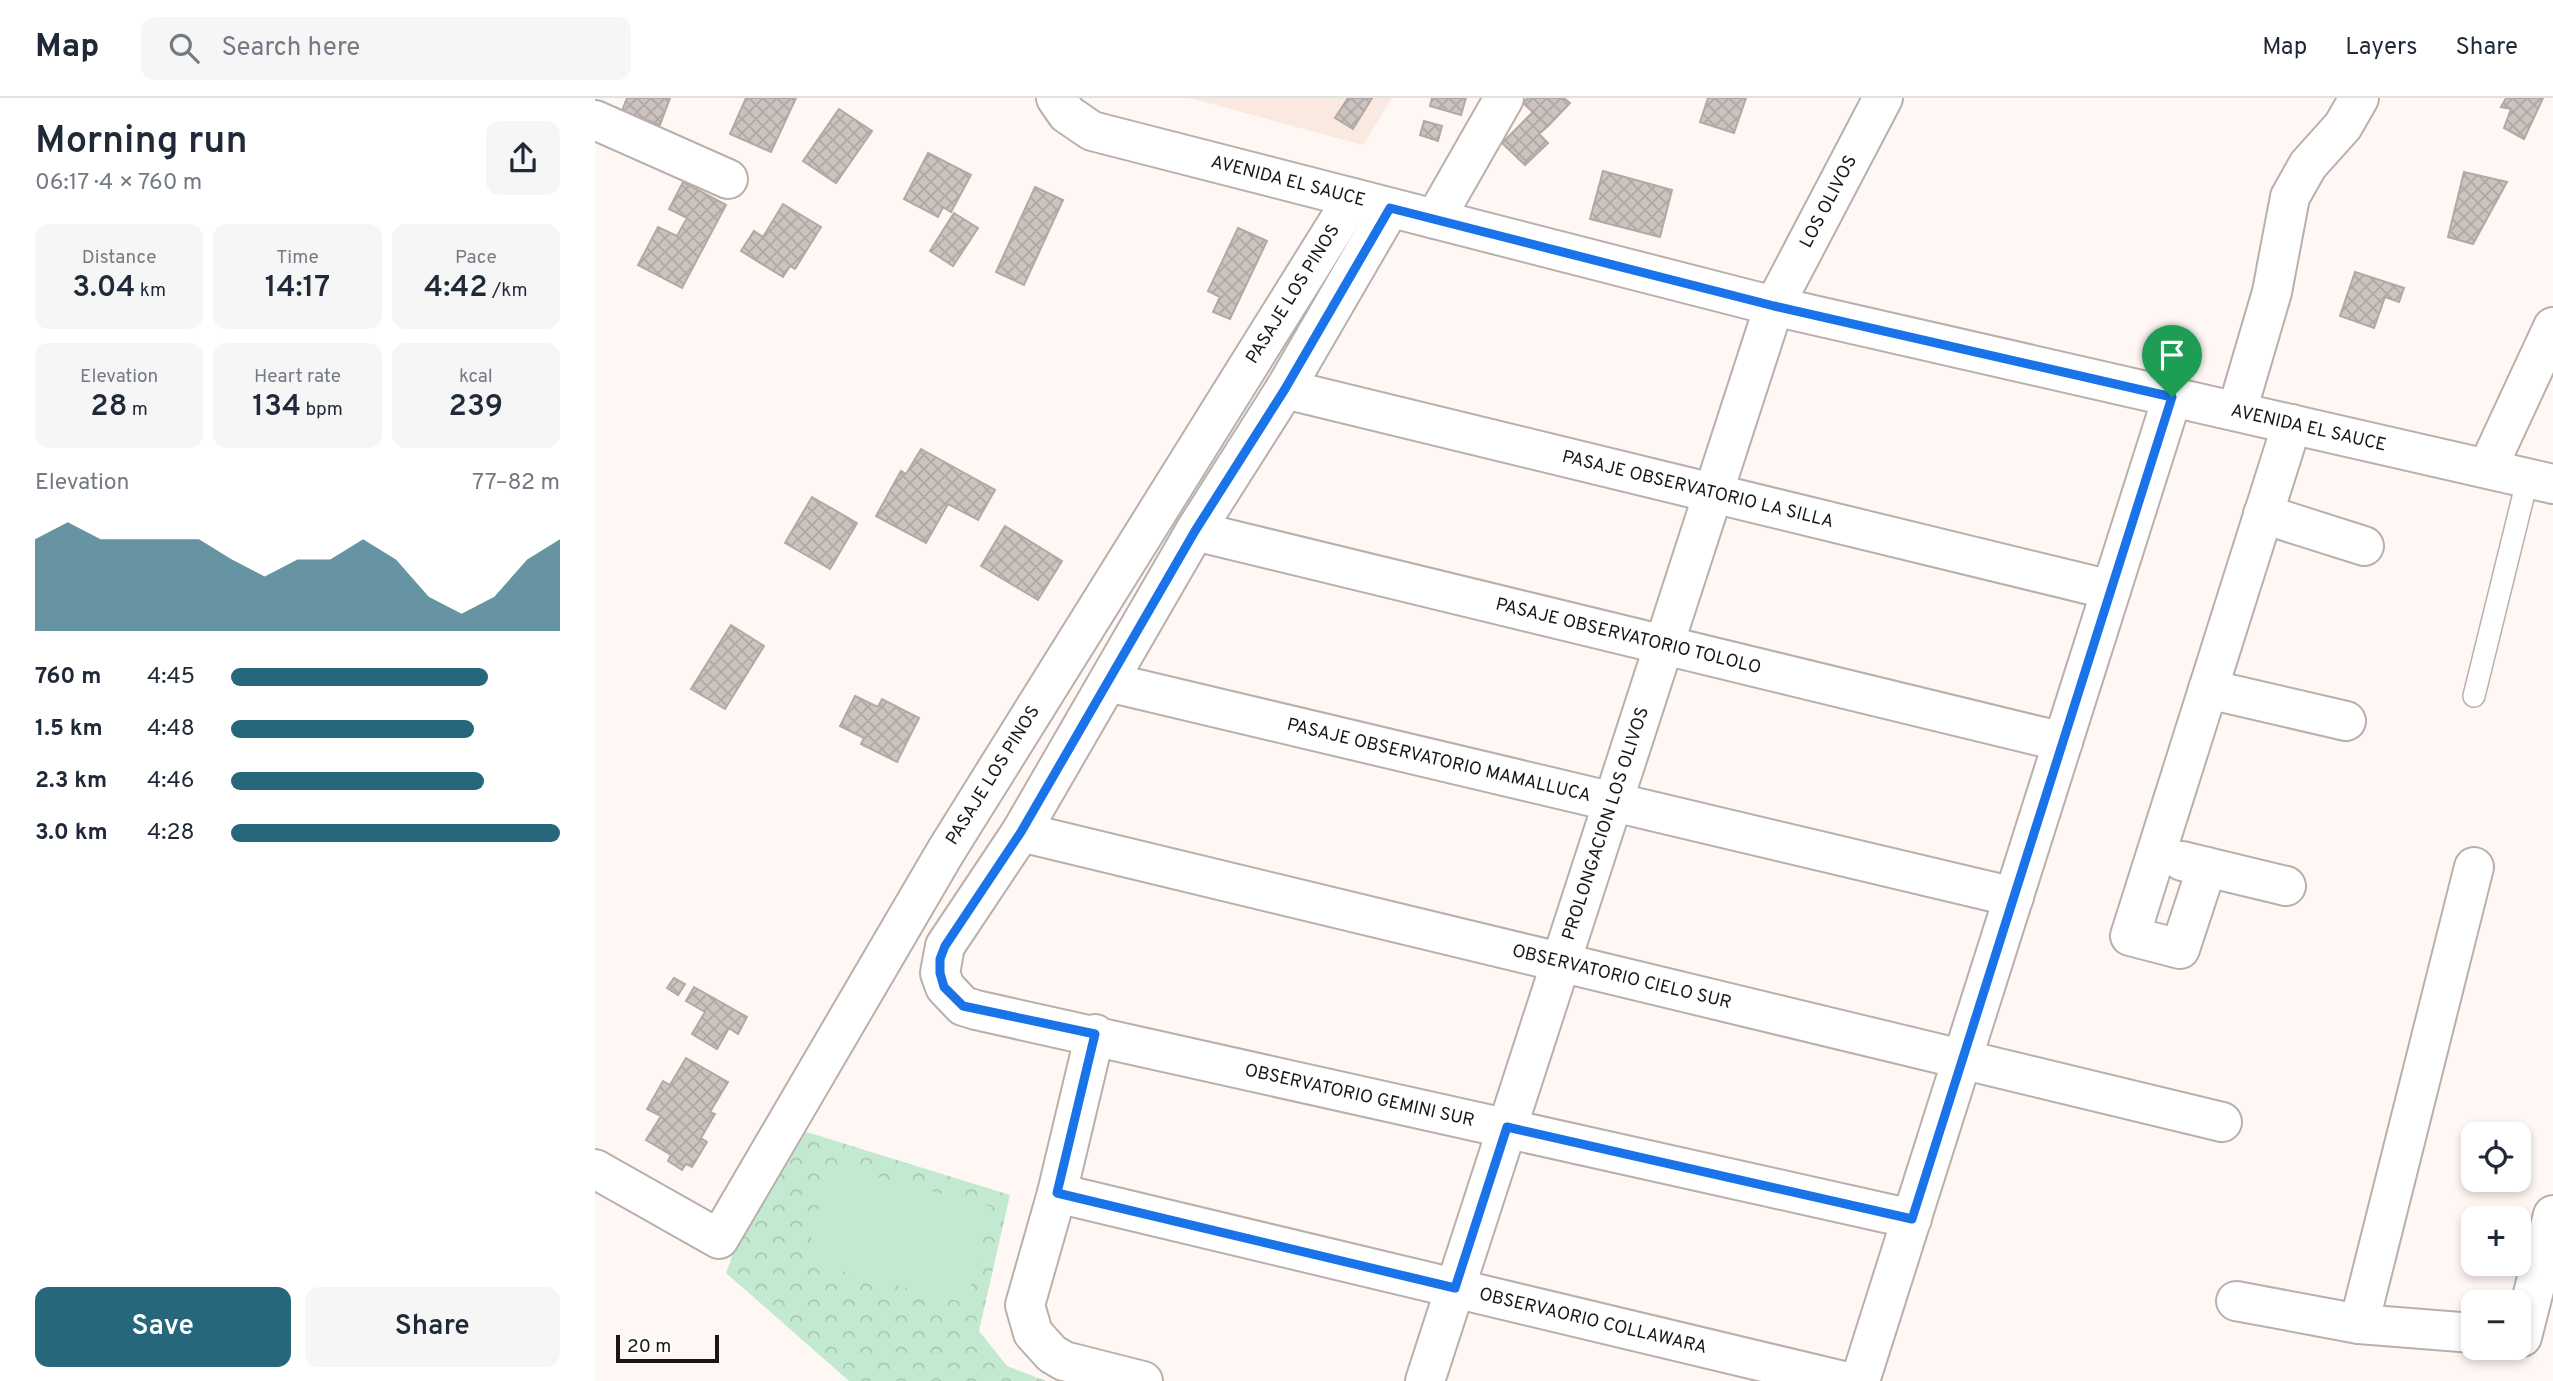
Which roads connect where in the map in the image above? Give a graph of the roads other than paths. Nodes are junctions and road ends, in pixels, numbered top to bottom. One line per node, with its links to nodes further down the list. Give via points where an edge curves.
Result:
1 (1056, 98): 7 (street, AVENIDA EL SAUCE, via 1067,114 1092,131)
2 (1504, 98): 9 (street)
3 (1883, 98): 10 (street, LOS OLIVOS)
4 (2359, 98): 14 (street, via 2343,126 2308,164 2290,197 2272,292)
5 (595, 120): 6 (street)
6 (728, 179)
7 (1353, 198): 8 (street, AVENIDA EL SAUCE); 41 (street, PASAJE LOS PINOS, via 946,851 719,1240)
8 (1390, 208): 9 (street, AVENIDA EL SAUCE); 12 (street, OBSERVATORIO GEMINI SUR)
9 (1435, 219): 10 (street, AVENIDA EL SAUCE)
10 (1774, 306): 13 (street, AVENIDA EL SAUCE); 18 (street, PROLONGACION LOS OLIVOS)
11 (2553, 327): 16 (street)
12 (1285, 389): 18 (street, PASAJE OBSERVATORIO LA SILLA); 20 (street, OBSERVATORIO GEMINI SUR)
13 (2172, 397): 14 (street, AVENIDA EL SAUCE); 22 (street)
14 (2237, 411): 15 (street, AVENIDA EL SAUCE)
15 (2292, 424): 16 (street, AVENIDA EL SAUCE); 19 (street)
16 (2488, 467): 17 (street, AVENIDA EL SAUCE)
17 (2540, 481): 26 (lane)
18 (1713, 493): 22 (street, PASAJE OBSERVATORIO LA SILLA); 23 (street, PROLONGACION LOS OLIVOS)
19 (2263, 514): 21 (street); 25 (street)
20 (1195, 531): 23 (street, PASAJE OBSERVATORIO TOLOLO); 24 (street, OBSERVATORIO GEMINI SUR)
21 (2364, 546)
22 (2111, 590): 28 (street)
23 (1664, 645): 28 (street, PASAJE OBSERVATORIO TOLOLO); 29 (street, PROLONGACION LOS OLIVOS)
24 (1108, 682): 29 (street, PASAJE OBSERVATORIO MAMALLUCA); 30 (street, OBSERVATORIO GEMINI SUR)
25 (2208, 689): 27 (street); 31 (street)
26 (2474, 696)
27 (2346, 721)
28 (2063, 742): 35 (street)
29 (1612, 802): 35 (street, PASAJE OBSERVATORIO MAMALLUCA); 36 (street, PROLONGACION LOS OLIVOS)
30 (1021, 832): 36 (street, OBSERVATORIO CIELO SUR); 37 (street, OBSERVATORIO GEMINI SUR, via 945,946 940,973 944,987 963,1006)
31 (2157, 855): 32 (street); 32 (street, via 2130,936 2180,948)
32 (2207, 867): 34 (street)
33 (2474, 867): 47 (street)
34 (2285, 886)
35 (2014, 897): 38 (street)
36 (1561, 962): 38 (street, OBSERVATORIO CIELO SUR); 40 (street, PROLONGACION LOS OLIVOS)
37 (1095, 1034): 40 (street, OBSERVATORIO GEMINI SUR); 42 (street)
38 (1963, 1059): 39 (street, OBSERVATORIO CIELO SUR); 44 (street)
39 (2222, 1122)
40 (1507, 1127): 44 (street, OBSERVATORIO GEMINI SUR); 45 (street, PROLONGACION LOS OLIVOS)
41 (595, 1169)
42 (1057, 1193): 45 (street, OBSERVAORIO COLLAWARA); 50 (street, via 1025,1305 1033,1333 1064,1361)
43 (2553, 1215): 49 (street)
44 (1912, 1219): 53 (street)
45 (1455, 1288): 51 (street, PROLONGACION LOS OLIVOS); 52 (street, OBSERVAORIO COLLAWARA)
46 (2236, 1301): 47 (street)
47 (2359, 1324): 48 (street)
48 (2461, 1333)
49 (2531, 1338)
50 (1143, 1381)
51 (1425, 1381)
52 (1843, 1381)
53 (1860, 1381)

